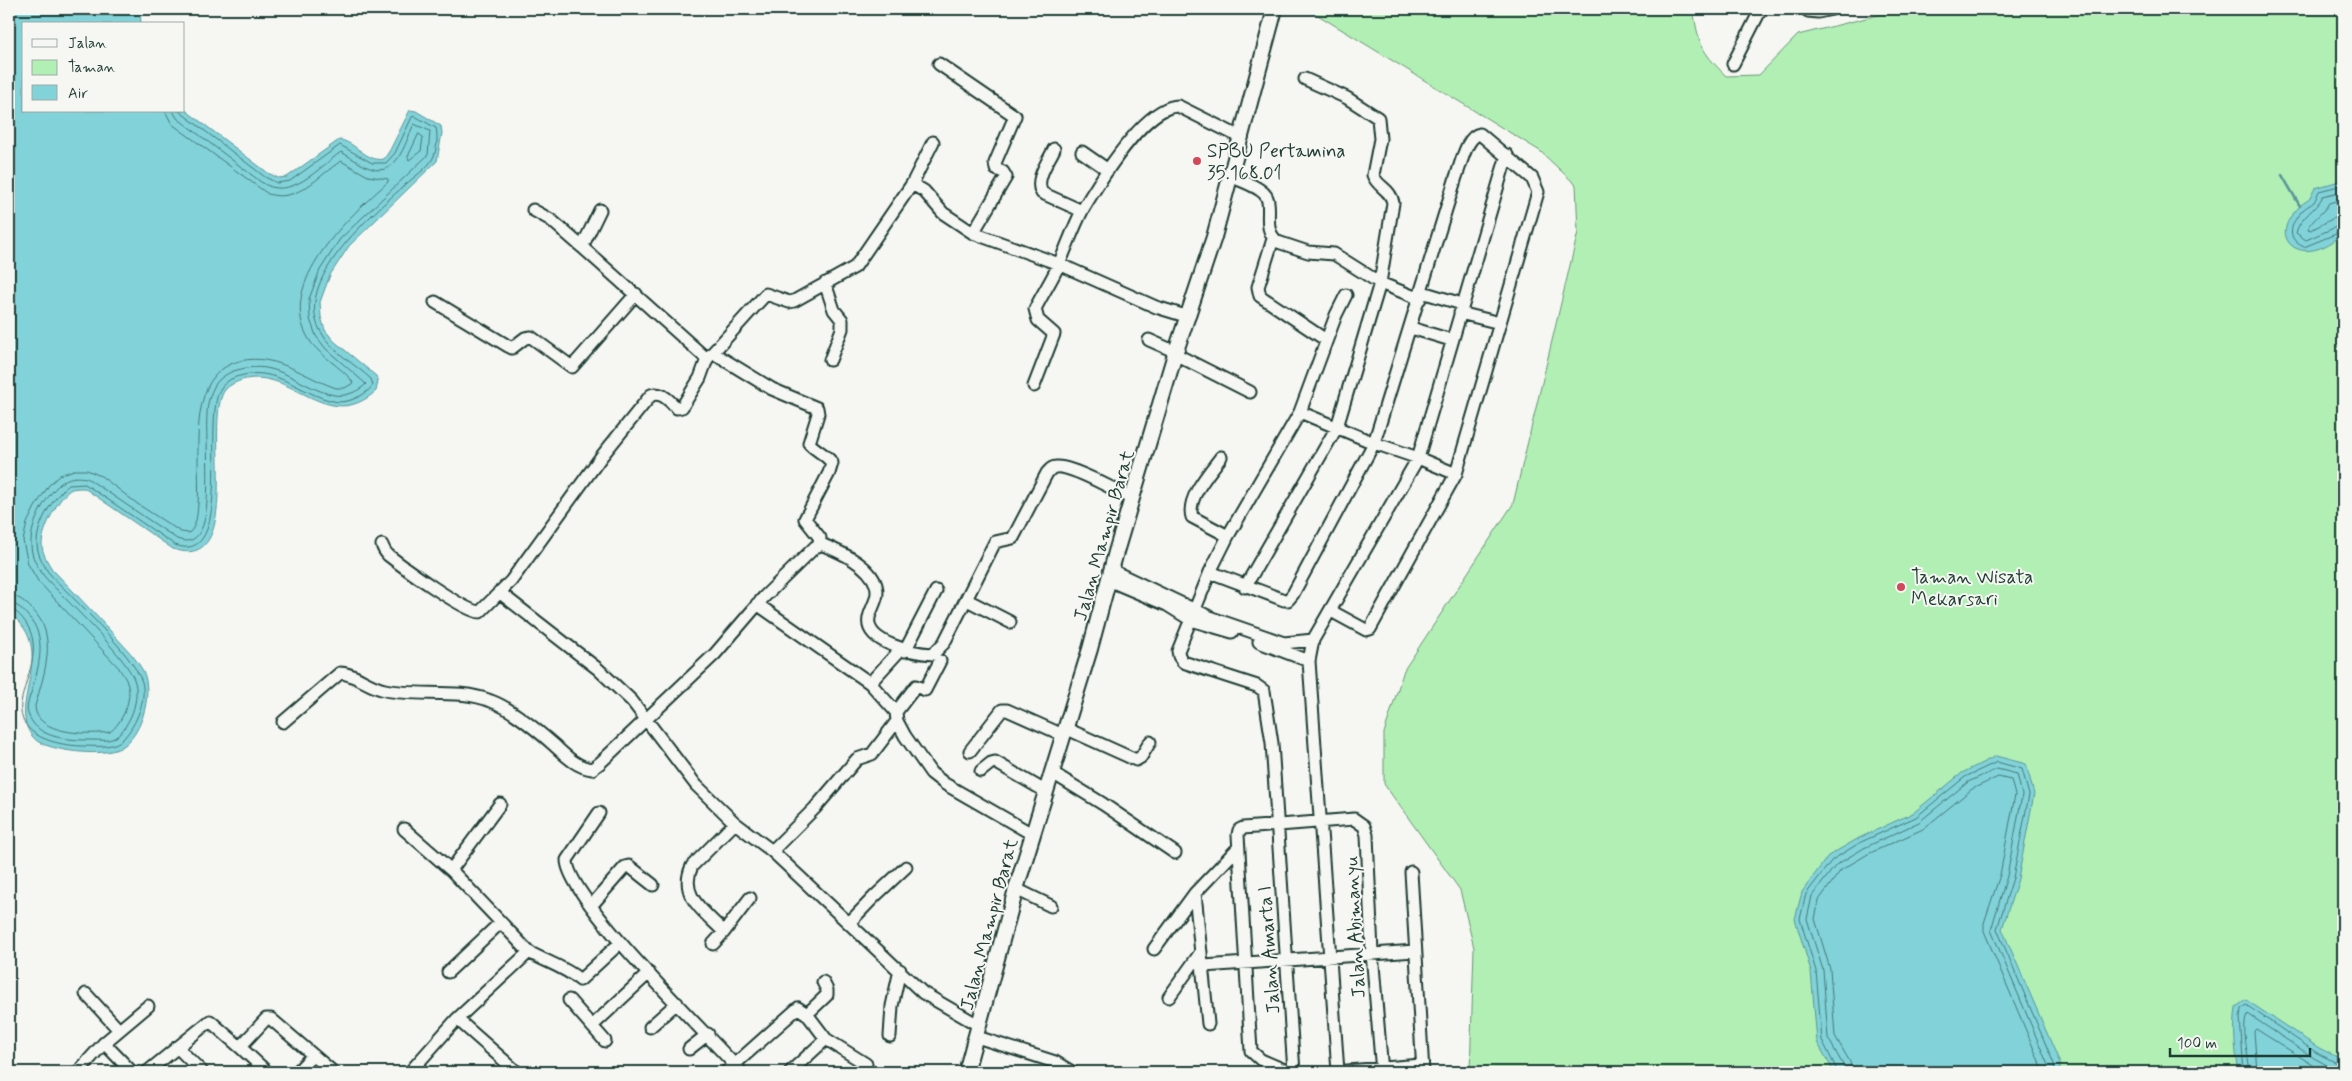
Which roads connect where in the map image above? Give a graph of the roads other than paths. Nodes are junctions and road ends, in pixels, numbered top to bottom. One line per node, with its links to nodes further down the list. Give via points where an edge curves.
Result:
1 (1275, 9): 8 (street, Jalan Mampir Barat)
2 (1761, 9): 6 (street)
3 (1806, 9): 4 (street, via 1818,12)
4 (1832, 9)
5 (939, 64): 19 (street, via 1015,116 995,163 996,169 1006,177)
6 (1733, 64)
7 (1305, 79): 24 (street, via 1347,98 1378,118 1380,139 1373,175 1374,180 1390,193 1393,203)
8 (1242, 138): 13 (street, via 1178,106 1168,106 1150,118); 14 (street, Jalan Mampir Barat)
9 (933, 142): 15 (street)
10 (1054, 150): 18 (street, via 1039,188 1042,193)
11 (1082, 152): 13 (street)
12 (1507, 155): 27 (street, via 1480,134 1470,140); 29 (street); 31 (street, via 1532,178 1538,192)
13 (1108, 170): 18 (street)
14 (1230, 176): 20 (street, via 1259,190 1267,198); 30 (street, Jalan Mampir Barat)
15 (912, 184): 19 (street, via 924,191 943,213); 23 (street, via 855,267)
16 (533, 210): 21 (street, via 552,220)
17 (600, 210): 21 (street)
18 (1082, 211): 22 (street)
19 (973, 234): 22 (street)
20 (1273, 239): 24 (street, via 1308,252 1334,254); 34 (street, via 1258,291 1260,296)
21 (582, 247): 25 (street)
22 (1059, 264): 30 (street, via 1156,307); 39 (street, via 1035,308 1038,320 1054,334)
23 (825, 283): 37 (street, via 789,302 766,294); 38 (street, via 834,310 842,320 842,329)
24 (1380, 283): 27 (street); 42 (street)
25 (636, 294): 28 (street, via 572,367 531,337 512,348); 37 (street)
26 (1346, 295): 34 (street)
27 (1421, 295): 29 (street); 32 (street)
28 (435, 302)
29 (1461, 308): 31 (street); 35 (street)
30 (1189, 317): 36 (street, Jalan Mampir Barat)
31 (1500, 323): 46 (street)
32 (1410, 328): 35 (street); 43 (street)
33 (1149, 340): 36 (street)
34 (1326, 340): 41 (street)
35 (1451, 340): 45 (street)
36 (1175, 353): 40 (street); 47 (street, Jalan Mampir Barat)
37 (710, 356): 50 (street, via 772,389 817,408 809,443 832,463 805,519 820,538); 55 (street, via 682,407 677,408 662,395 651,395 601,457 511,581)
38 (830, 360)
39 (1034, 386)
40 (1250, 392)
41 (1300, 412): 42 (street); 48 (street)
42 (1337, 428): 43 (street); 53 (street)
43 (1374, 443): 45 (street); 53 (street, via 1290,597 1284,600)
44 (1221, 457): 48 (street, via 1200,488 1190,512 1192,517)
45 (1418, 458): 46 (street); 58 (street)
46 (1456, 474): 58 (street, via 1370,629 1366,630)
47 (1132, 499): 52 (street, Jalan Mampir Barat); 56 (street, via 1076,472 1052,467 1013,538 995,542)
48 (1228, 536): 51 (street)
49 (382, 545): 55 (street, via 386,554 433,588 475,612 480,612)
50 (818, 546): 57 (street); 63 (street, via 822,544 843,553 869,574 876,586 876,602 868,625 872,634)
51 (1210, 572): 53 (street); 59 (street)
52 (1109, 575): 59 (street); 70 (street, Jalan Mampir Barat)
53 (1245, 586)
54 (936, 591): 63 (street)
55 (499, 592): 68 (street, via 598,669)
56 (967, 600): 60 (street); 63 (street, via 937,651 932,654)
57 (757, 604): 66 (street); 68 (street, via 715,654)
58 (1331, 611): 61 (street)
59 (1193, 616): 62 (street); 80 (street, Jalan Amarta I, via 1178,650 1183,662 1264,691 1272,742)
60 (1010, 622)
61 (1313, 640): 62 (street); 65 (street)
62 (1283, 646): 65 (street)
63 (903, 650): 66 (street)
64 (940, 661): 67 (street, via 925,690 916,686)
65 (1308, 661): 78 (street)
66 (870, 683): 67 (street)
67 (897, 716): 82 (street, via 905,736 931,773); 84 (street, via 872,754 857,759)
68 (647, 718): 69 (street, via 592,769 583,768 568,758 531,727 492,701 467,695 387,691 371,687 347,673 340,674); 79 (street, via 696,786)
69 (283, 722)
70 (1064, 732): 71 (street, via 1135,759 1141,757); 72 (street, via 1002,710); 74 (street, Jalan Mampir Barat)
71 (1150, 742)
72 (970, 751)
73 (981, 771): 75 (street, via 995,762)
74 (1051, 772): 75 (street, Jalan Mampir Barat); 85 (street)
75 (1046, 790): 82 (street, Jalan Mampir Barat)
76 (500, 804): 87 (street)
77 (599, 813): 93 (street, via 567,860 568,870)
78 (1321, 821): 80 (street); 104 (street, Jalan Abimanyu, via 1354,819 1364,826); 105 (street)
79 (736, 823): 84 (street); 97 (street, via 692,866 688,875 691,898)
80 (1276, 825): 83 (street, via 1239,830); 106 (street, Jalan Amarta I)
81 (404, 829): 87 (street)
82 (1032, 834): 90 (street, Jalan Mampir Barat)
83 (1238, 848): 91 (street); 107 (street)
84 (772, 852): 96 (street)
85 (1175, 853)
86 (906, 867): 96 (street)
87 (451, 870): 95 (street)
88 (1411, 872): 101 (street)
89 (653, 885): 93 (street, via 629,866 625,867)
90 (1016, 889): 94 (street); 124 (street, Jalan Mampir Barat)
91 (1195, 893): 100 (street); 103 (street)
92 (750, 898): 97 (street)
93 (591, 906): 98 (street)
94 (1051, 906)
95 (500, 923): 102 (street); 110 (street)
96 (849, 924): 109 (street)
97 (724, 932): 99 (street)
98 (620, 943): 102 (street, via 580,980 568,969); 111 (street)
99 (713, 944)
100 (1154, 949)
101 (1415, 951): 104 (street); 135 (street)
102 (529, 952): 119 (street)
103 (1202, 952): 108 (street); 114 (street)
104 (1372, 953): 105 (street); 139 (street, Jalan Abimanyu)
105 (1330, 956): 106 (street); 152 (street)
106 (1288, 960): 107 (street); 151 (street, Jalan Amarta I)
107 (1246, 963): 108 (street); 150 (street, via 1251,1051 1261,1060)
108 (1204, 966): 120 (street)
109 (900, 970): 124 (street, via 923,993); 126 (street, via 892,1006)
110 (448, 972)
111 (649, 972): 116 (street); 121 (street)
112 (823, 982): 118 (street, via 827,994)
113 (86, 994): 123 (street)
114 (1169, 997)
115 (569, 1000): 121 (street)
116 (677, 1003): 122 (street); 125 (street)
117 (148, 1006): 123 (street)
118 (807, 1014): 127 (street); 137 (street, via 798,1008)
119 (457, 1019): 136 (street); 147 (street)
120 (1208, 1024)
121 (592, 1026): 128 (street)
122 (650, 1028)
123 (119, 1030): 129 (street)
124 (978, 1032): 148 (street, Jalan Mampir Barat); 149 (street, via 1055,1062)
125 (708, 1034): 132 (street); 137 (street)
126 (890, 1036)
127 (826, 1039): 134 (street); 138 (street)
128 (605, 1041)
129 (104, 1043): 140 (street); 141 (street)
130 (176, 1047): 131 (street, via 210,1021); 142 (street); 143 (street)
131 (240, 1047): 133 (street, via 268,1018); 144 (street)
132 (689, 1050)
133 (313, 1055): 145 (street); 146 (street)
134 (866, 1064)
135 (1422, 1068): 139 (street)
136 (417, 1070)
137 (734, 1070)
138 (799, 1070)
139 (1382, 1070): 152 (street)
140 (129, 1071)
141 (78, 1072)
142 (147, 1072)
143 (202, 1072)
144 (267, 1072)
145 (297, 1072)
146 (333, 1072)
147 (517, 1072)
148 (966, 1072)
149 (1072, 1072)
150 (1289, 1072)
151 (1294, 1072)
152 (1337, 1072)

